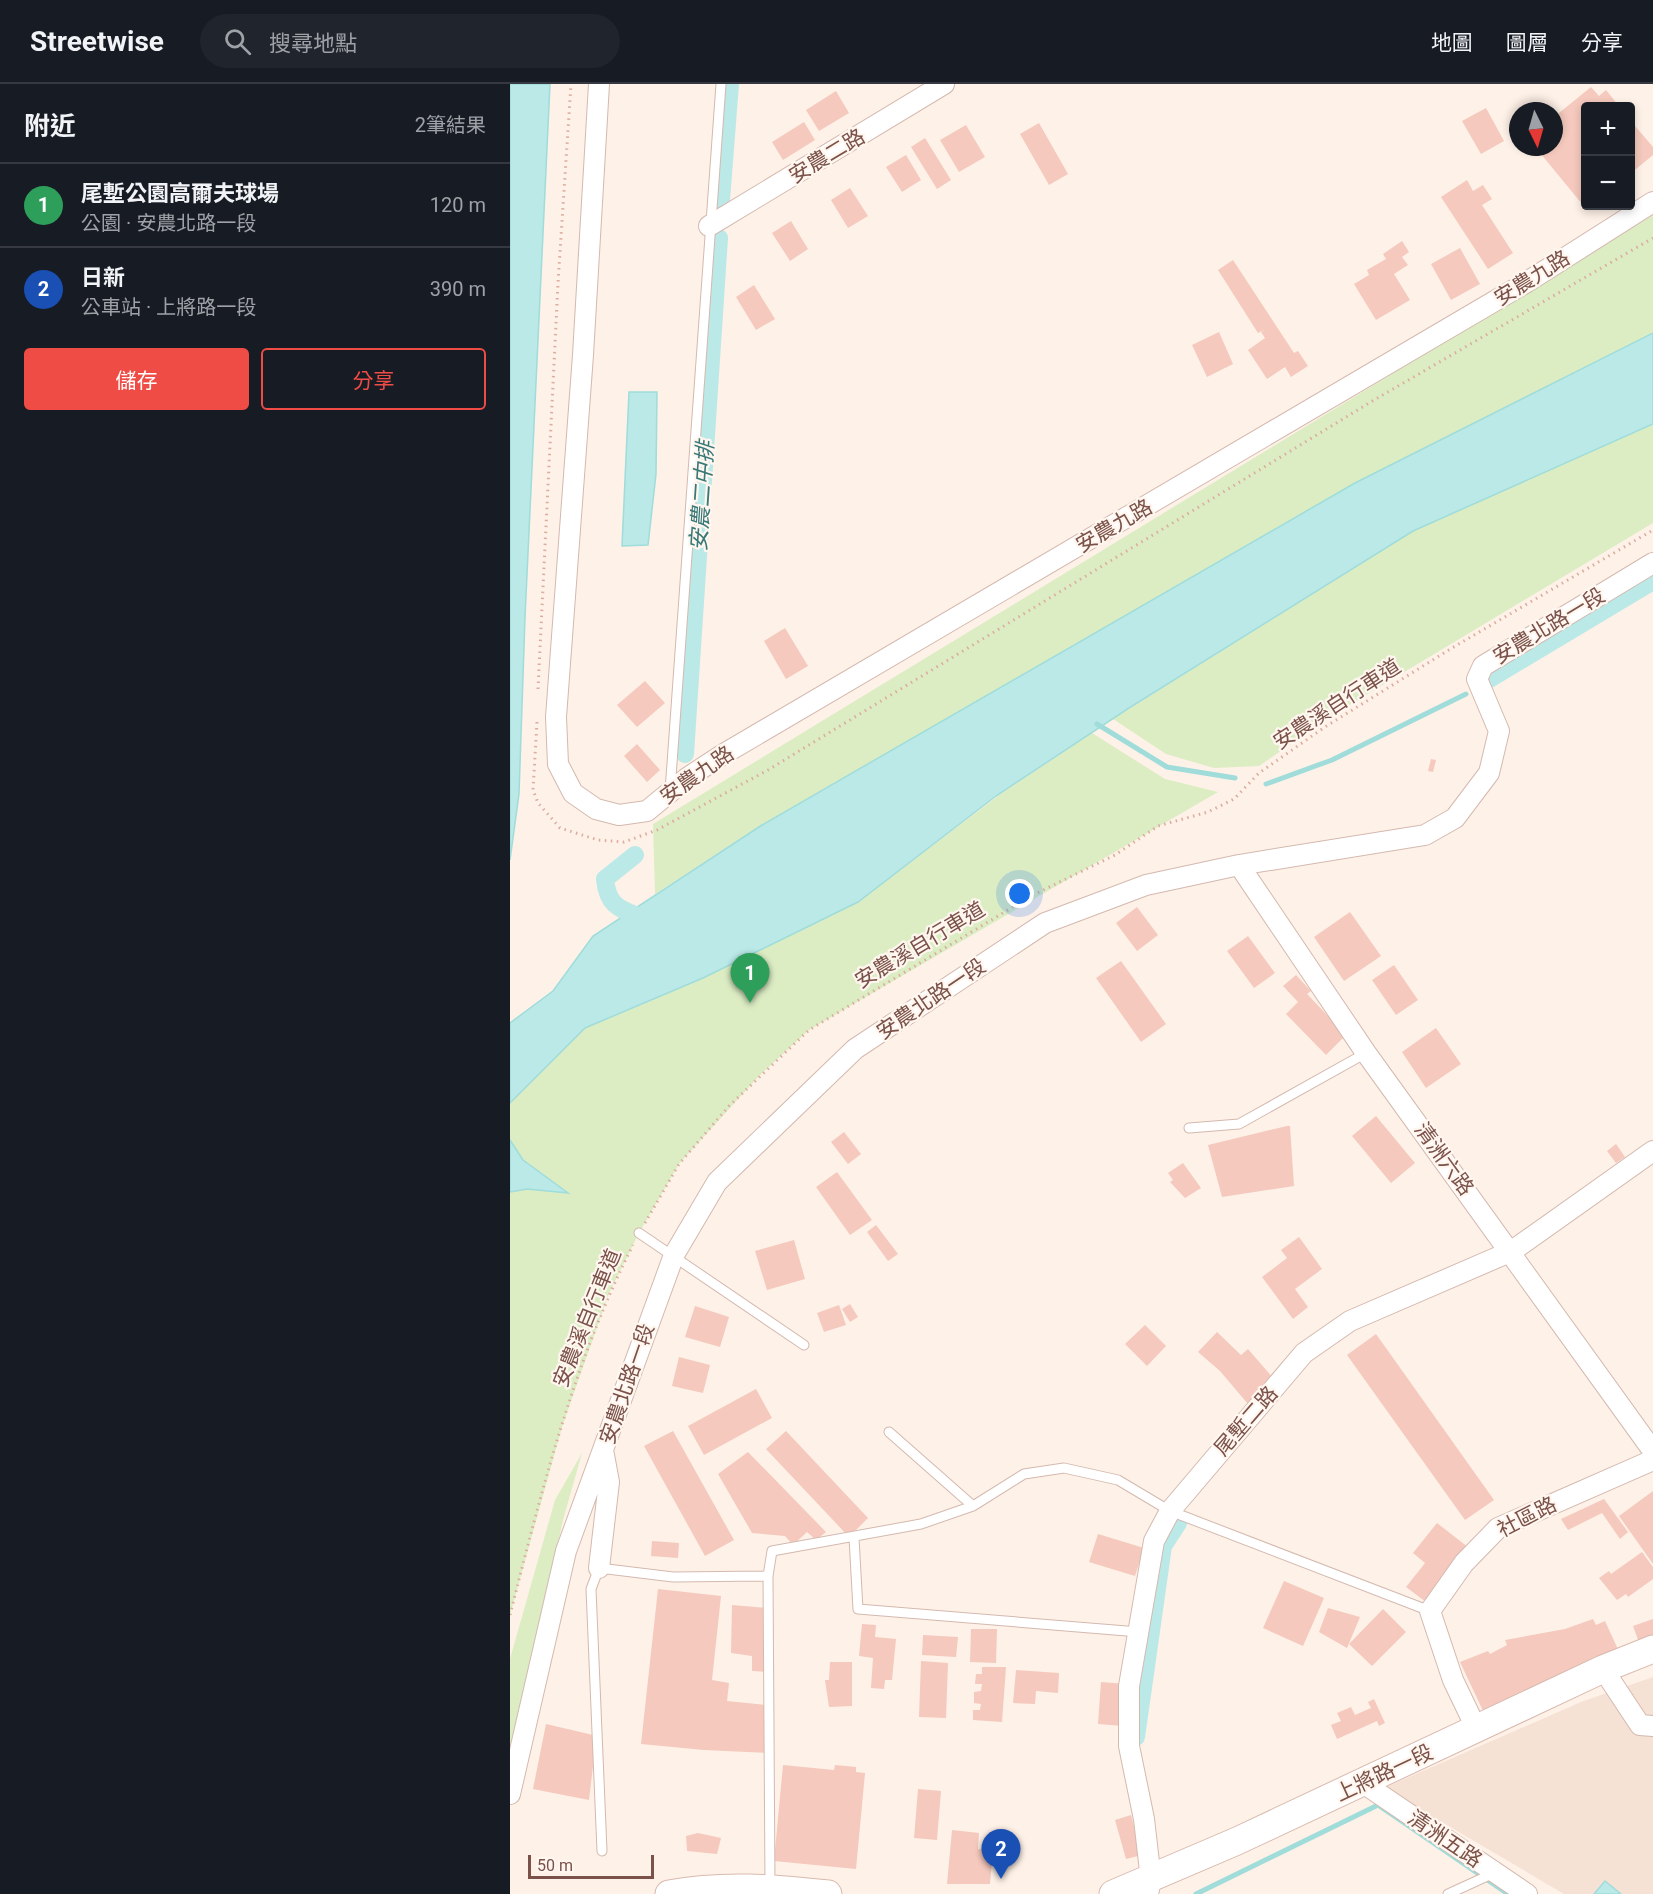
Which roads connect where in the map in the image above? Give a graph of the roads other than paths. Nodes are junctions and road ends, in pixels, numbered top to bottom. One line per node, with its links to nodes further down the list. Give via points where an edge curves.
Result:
1 (599, 84): 7 (street, 安農九路, via 584,355 556,717 558,764 573,792 596,809 619,815 647,811)
2 (721, 84): 5 (lane)
3 (944, 84): 5 (street, 安農二路)
4 (1653, 202): 7 (street, 安農九路, via 1496,300 722,755)
5 (709, 226): 7 (lane)
6 (1653, 563): 8 (street, 安農北路一段, via 1484,666 1477,680 1499,731 1489,773 1455,818 1425,835)
7 (670, 791)
8 (1239, 865): 9 (street, 清洲六路); 14 (street, 安農北路一段, via 1146,885 1046,923 855,1049 717,1182)
9 (1366, 1053): 10 (lane, via 1239,1124); 13 (street, 清洲六路)
10 (1189, 1128)
11 (1653, 1151): 13 (street, 尾塹二路)
12 (639, 1233): 14 (lane)
13 (1512, 1251): 17 (street, 清洲六路); 21 (street, 尾塹二路, via 1350,1321 1304,1353)
14 (674, 1255): 15 (lane); 18 (street, 安農北路一段)
15 (804, 1345)
16 (889, 1432): 20 (lane)
17 (1653, 1451)
18 (603, 1454): 23 (street, via 609,1482); 32 (street, 安農北路一段, via 566,1551)
19 (1653, 1460): 25 (street, 社區路, via 1498,1528 1464,1563)
20 (973, 1506): 21 (lane, via 1024,1474 1064,1468 1118,1480); 22 (lane, via 921,1524)
21 (1170, 1511): 25 (lane); 26 (street, 尾塹二路, via 1154,1540)
22 (854, 1538): 24 (lane, via 772,1551); 26 (lane, via 858,1609)
23 (599, 1568): 24 (lane, via 673,1577); 33 (lane, via 591,1589)
24 (768, 1576): 35 (lane)
25 (1430, 1611): 30 (street, via 1453,1680)
26 (1139, 1632): 36 (street, 尾塹二路, via 1129,1686 1129,1746 1144,1819)
27 (1653, 1648): 28 (main road, 上將路一段)
28 (1603, 1669): 29 (street, via 1640,1725); 30 (main road, 上將路一段)
29 (1653, 1726)
30 (1477, 1730): 31 (main road, 上將路一段)
31 (1363, 1783): 34 (street, 清洲五路); 36 (main road, 上將路一段)
32 (510, 1794)
33 (602, 1851)
34 (1494, 1873): 40 (lane); 41 (street, 清洲五路)
35 (770, 1887): 37 (main road, via 705,1887); 38 (main road)
36 (1149, 1887): 39 (main road, 上將路一段)
37 (669, 1894)
38 (828, 1894)
39 (1113, 1894)
40 (1448, 1894)
41 (1527, 1894)

